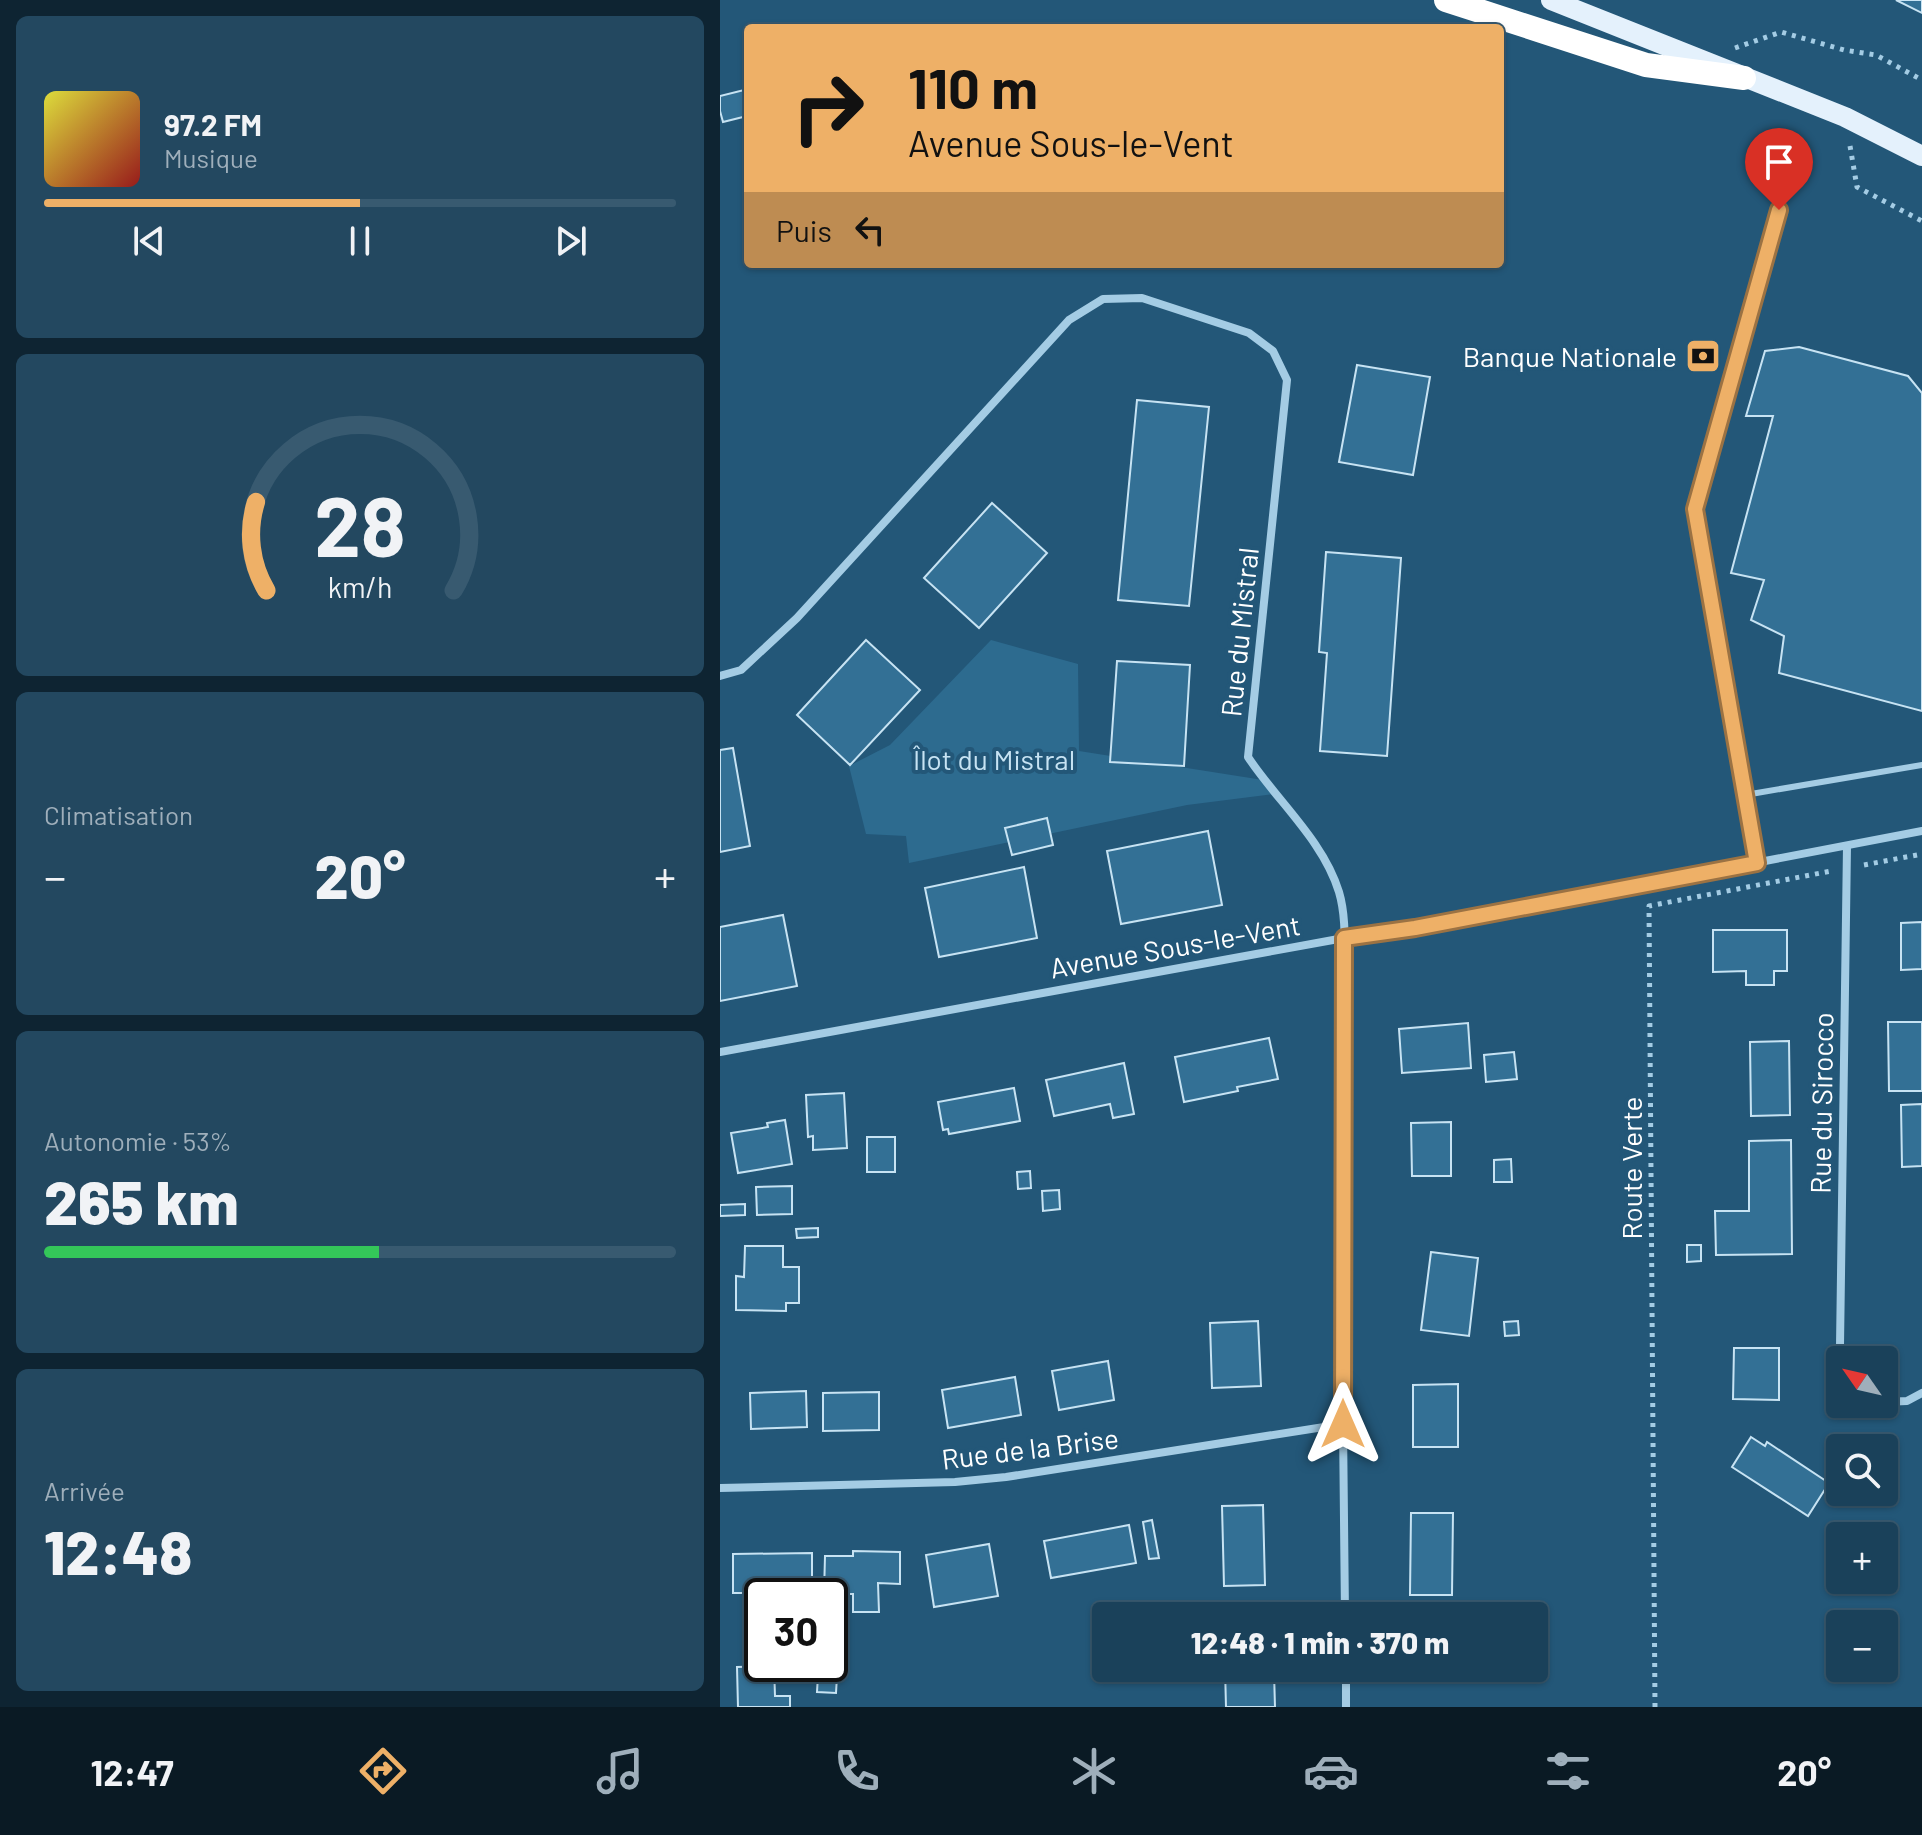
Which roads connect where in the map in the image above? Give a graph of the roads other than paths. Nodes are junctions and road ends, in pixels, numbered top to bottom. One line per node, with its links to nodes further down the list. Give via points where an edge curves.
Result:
1 (1446, 0): 3 (highway, via 1646,65)
2 (1551, 0): 3 (main road)
3 (1744, 78): 4 (main road, via 1845,117)
4 (1922, 156)
5 (1779, 210): 8 (lane, via 1695,509)
6 (720, 676): 12 (street, Rue du Mistral, via 741,670 797,618 1069,320 1103,299 1142,298 1249,333 1273,351 1287,380 1248,757 1324,856 1340,894)
7 (1922, 765): 8 (lane)
8 (1745, 795): 11 (lane)
9 (1922, 831): 10 (street, Avenue Sous-le-Vent)
10 (1847, 846): 11 (street, Avenue Sous-le-Vent); 14 (street, Rue du Sirocco)
11 (1757, 863): 12 (street, Avenue Sous-le-Vent)
12 (1344, 938): 13 (street, Avenue Sous-le-Vent); 17 (street, Rue du Mistral)
13 (720, 1052)
14 (1840, 1346)
15 (1922, 1393): 16 (street)
16 (1898, 1401)
17 (1343, 1424): 18 (street, Rue de la Brise, via 955,1482); 19 (street, Rue du Mistral)
18 (720, 1488)
19 (1345, 1602)
20 (1346, 1682): 21 (street)
21 (1346, 1707)

